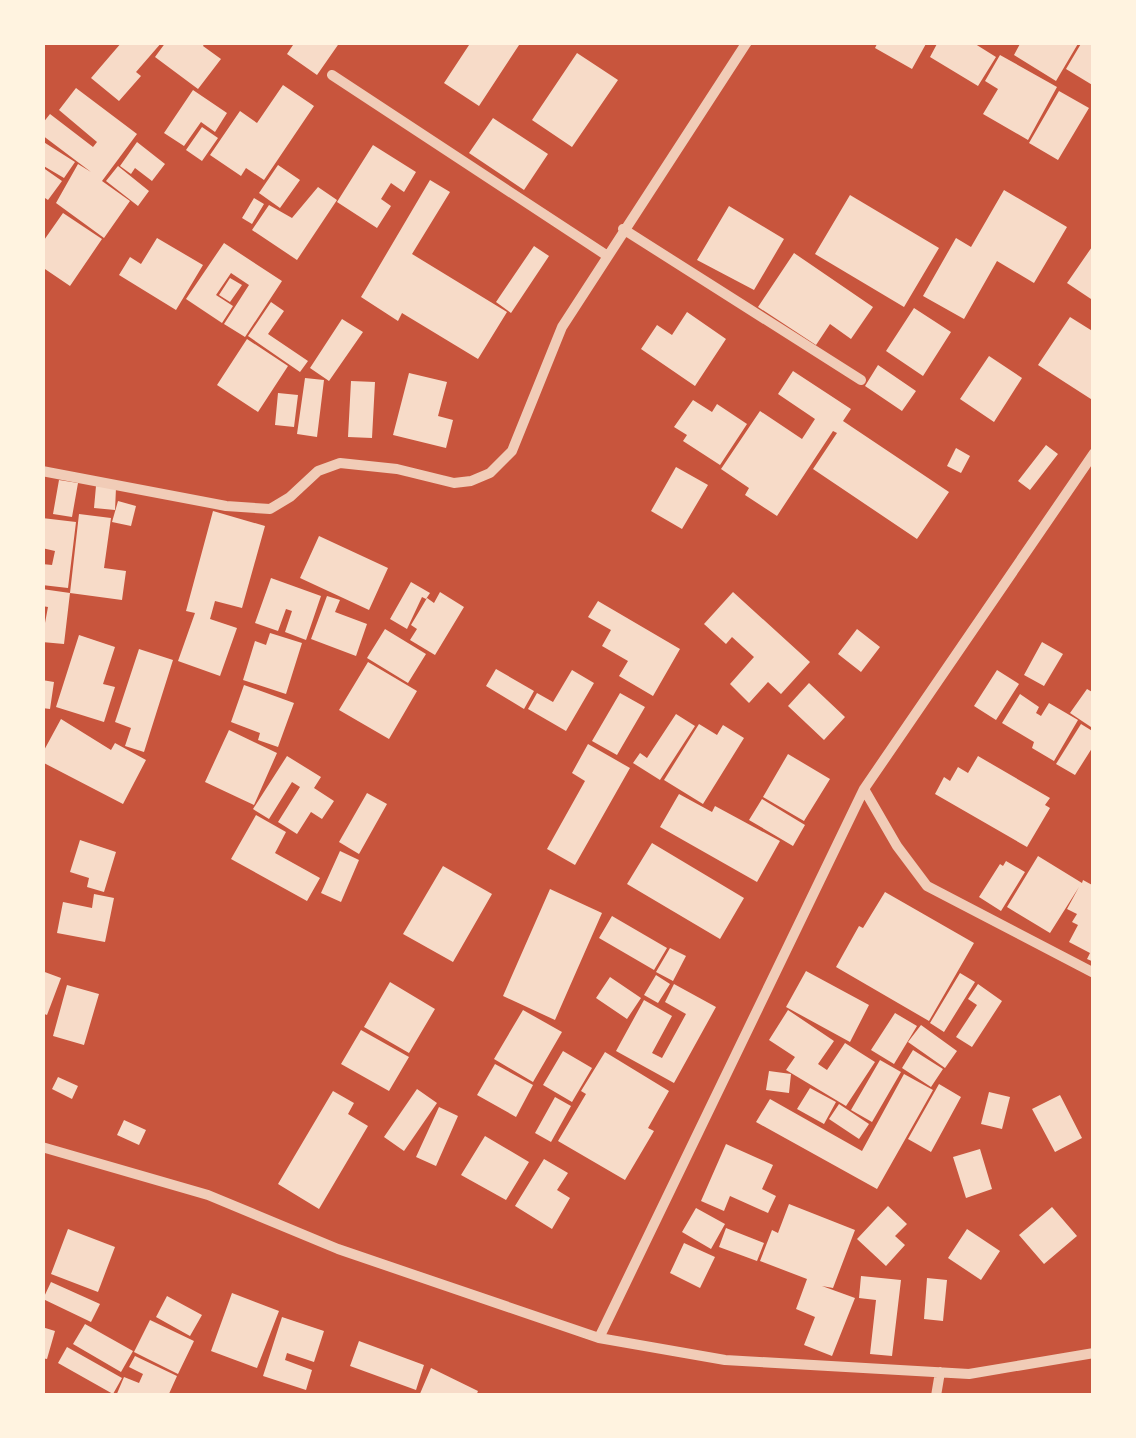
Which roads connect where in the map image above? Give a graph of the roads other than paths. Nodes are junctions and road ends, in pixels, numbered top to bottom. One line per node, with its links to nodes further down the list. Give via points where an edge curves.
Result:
1 (746, 42): 3 (street)
2 (332, 75): 4 (street)
3 (624, 229): 4 (street); 5 (street)
4 (606, 256): 7 (street, via 562,327 512,451 471,481 340,463 318,471 270,508 226,506)
5 (861, 380)
6 (1094, 453): 8 (street)
7 (42, 471)
8 (864, 789): 9 (street, via 928,886); 11 (street)
9 (1094, 974)
10 (42, 1147): 11 (street, via 208,1195 338,1249)
11 (599, 1338): 13 (street, via 725,1360)
12 (1094, 1353): 13 (street, via 970,1374)
13 (940, 1372): 14 (street)
14 (936, 1396)

